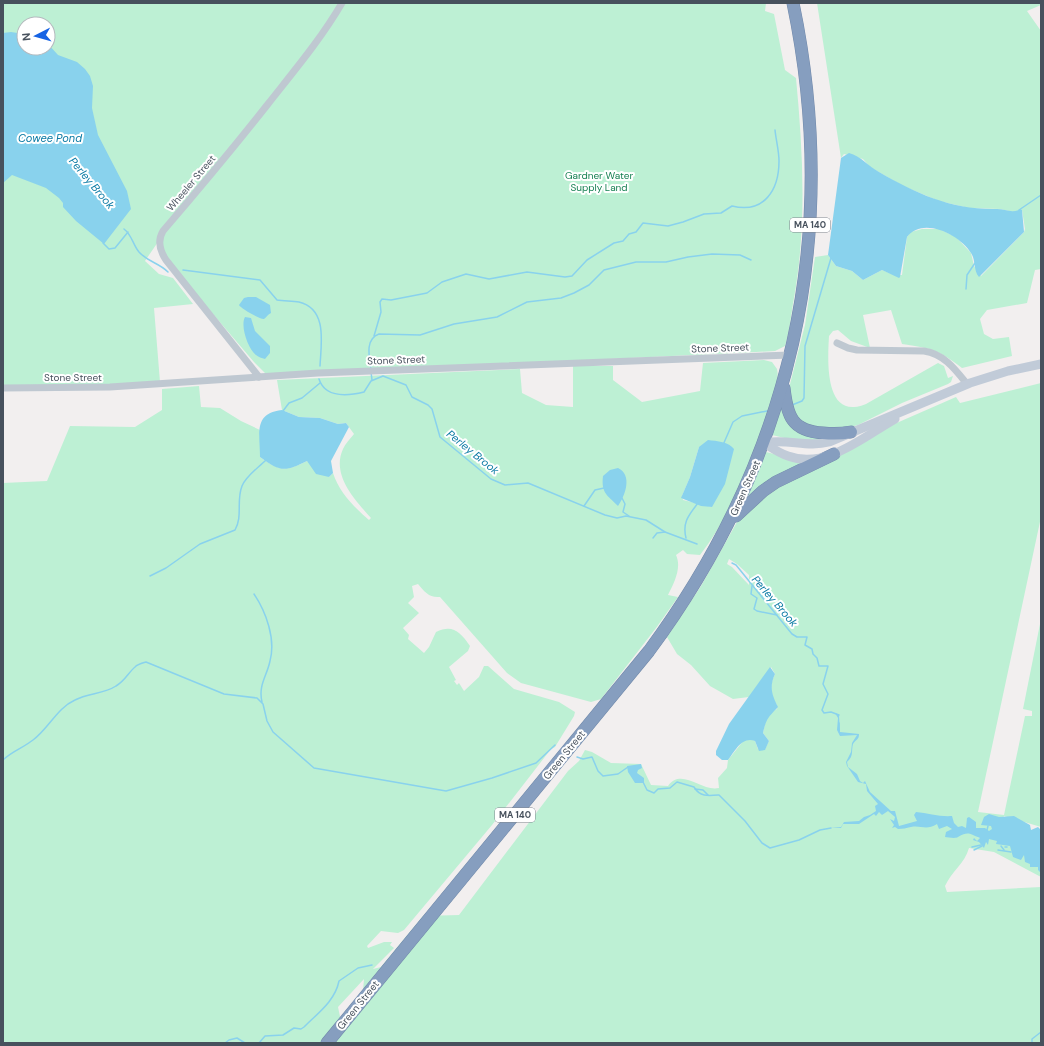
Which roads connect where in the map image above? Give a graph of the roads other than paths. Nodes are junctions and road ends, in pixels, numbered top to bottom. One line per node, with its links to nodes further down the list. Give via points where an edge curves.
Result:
1 (342, 3): 6 (street, Wheeler Street, via 292,75 163,231 161,237 160,249 166,260)
2 (793, 3): 4 (highway, MA 140, via 809,106 812,182 807,263)
3 (837, 343): 8 (street, via 857,350 932,353 949,363)
4 (790, 355): 6 (street, Stone Street, via 318,373); 7 (highway, MA 140)
5 (1041, 364): 8 (street)
6 (259, 378): 9 (street, Stone Street, via 110,387)
7 (784, 380): 11 (highway, via 787,411 796,425 807,431 819,433); 12 (highway, MA 140)
8 (967, 384): 10 (street)
9 (3, 388)
10 (946, 392): 11 (street); 13 (street)
11 (851, 432): 12 (street, via 816,444 779,441)
12 (764, 443): 13 (street, via 787,456 800,459 820,459); 14 (highway, Green Street / MA 140)
13 (834, 454): 14 (highway, via 771,485)
14 (729, 524): 15 (highway, Green Street / MA 140, via 690,592 649,651)
15 (327, 1043)

